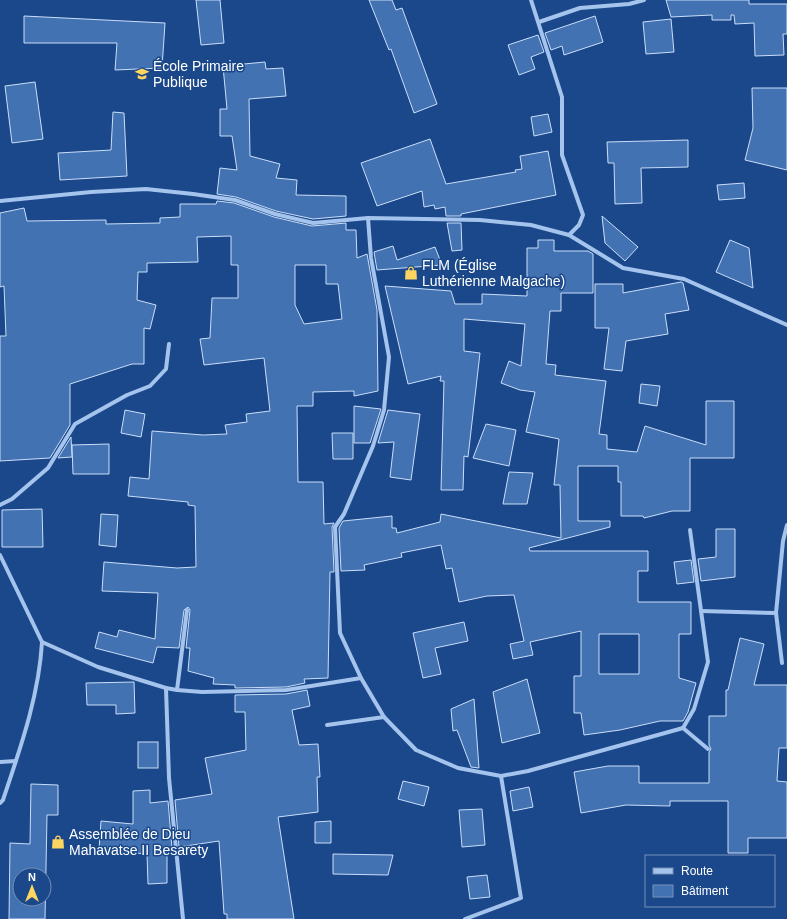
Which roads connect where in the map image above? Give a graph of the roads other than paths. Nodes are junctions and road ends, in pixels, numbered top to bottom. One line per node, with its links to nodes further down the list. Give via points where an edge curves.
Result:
1 (531, 0): 3 (street)
2 (644, 0): 3 (street, via 629,4 580,8)
3 (539, 22): 6 (street, via 562,97 562,155 583,215 579,225)
4 (0, 202): 5 (street, via 91,192 146,190 235,200 275,214 313,223)
5 (368, 218): 6 (street, via 480,220 531,225); 18 (street, via 371,258 389,357 384,410 373,446 344,514 335,527 340,633)
6 (569, 235): 7 (street, via 623,268 684,279)
7 (787, 325)
8 (169, 344): 9 (street, via 166,369 150,386 75,424 48,468 12,499)
9 (0, 504)
10 (787, 525): 15 (street, via 782,541)
11 (690, 530): 14 (street)
12 (0, 555): 16 (street)
13 (187, 610): 20 (street)
14 (701, 610): 15 (street); 23 (street, via 708,662 694,709)
15 (776, 613): 17 (street)
16 (42, 642): 19 (street, via 98,666); 25 (street, via 38,684)
17 (782, 663)
18 (361, 678): 20 (street, via 286,690); 21 (street)
19 (166, 688): 20 (street); 29 (street, via 169,778)
20 (177, 690)
21 (384, 717): 22 (street); 27 (street, via 416,750 458,768)
22 (327, 725)
23 (683, 728): 24 (street); 27 (street, via 528,771)
24 (708, 749)
25 (16, 761): 26 (street); 28 (street)
26 (0, 762)
27 (501, 776): 30 (street, via 521,898)
28 (0, 803)
29 (183, 919)
30 (465, 919)

